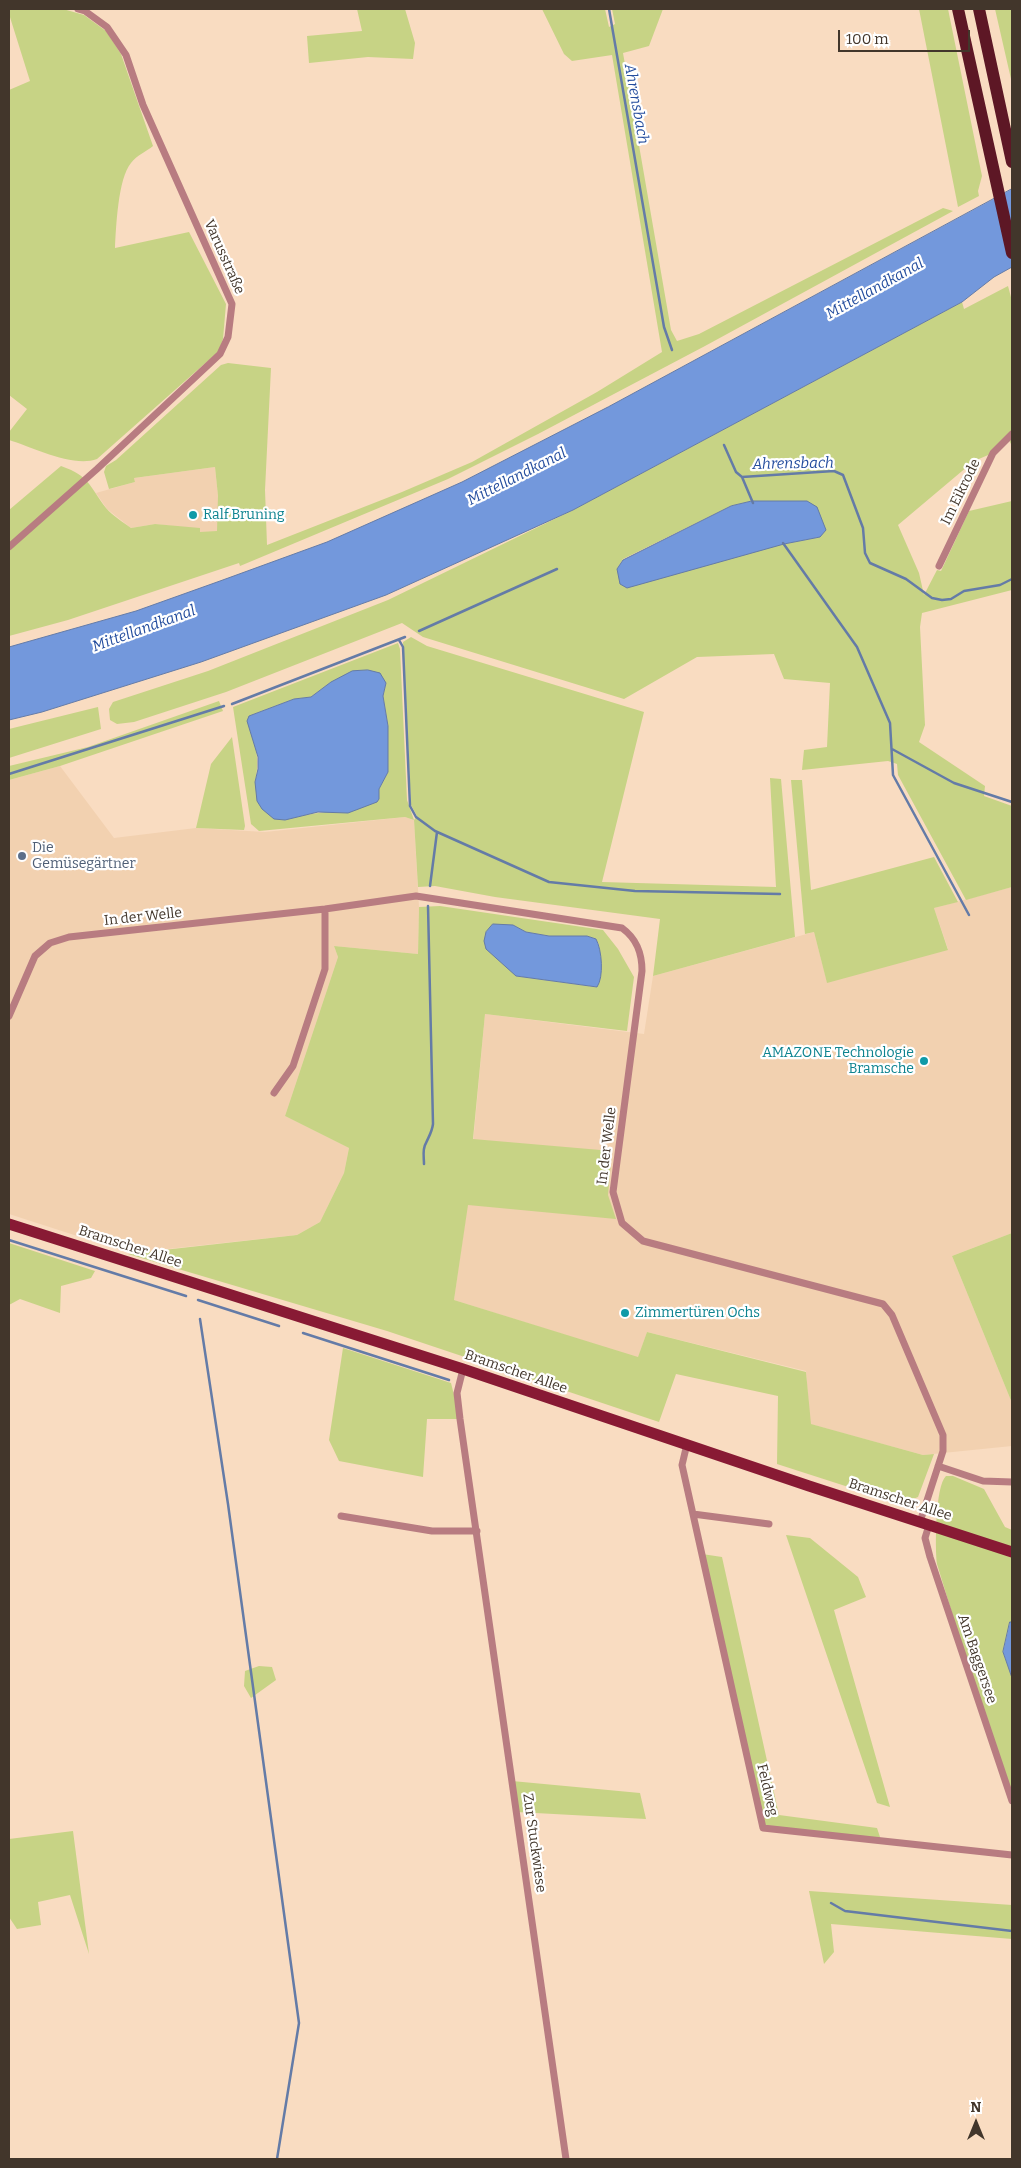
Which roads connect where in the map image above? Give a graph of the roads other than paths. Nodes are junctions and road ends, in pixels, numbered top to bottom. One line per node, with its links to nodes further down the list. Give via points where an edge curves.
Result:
1 (78, 9): 7 (street, Varusstraße, via 107,27 126,55 144,105 232,304 228,337 220,354)
2 (958, 9): 5 (highway)
3 (979, 9): 4 (highway)
4 (1012, 162)
5 (1012, 253)
6 (1012, 434): 8 (street, Im Eikrode, via 993,453)
7 (9, 547)
8 (939, 566)
9 (325, 909): 10 (street, In der Welle, via 69,937 50,943 35,956); 11 (street, via 325,969 293,1066); 15 (street, In der Welle, via 416,896 622,928 630,934 642,956 642,971 613,1192 622,1223 643,1241 883,1304 892,1315 943,1436)
10 (9, 1016)
11 (274, 1093)
12 (9, 1224): 13 (main road, Bramscher Allee)
13 (463, 1369): 14 (main road, Bramscher Allee); 21 (street, Zur Stuckwiese, via 457,1393)
14 (687, 1444): 17 (street, Feldweg, via 682,1465); 19 (main road, Bramscher Allee)
15 (938, 1466): 16 (street, via 983,1481); 19 (street, In der Welle)
16 (1012, 1482)
17 (693, 1514): 20 (street); 24 (street, Feldweg, via 763,1828)
18 (341, 1516): 21 (street, via 432,1531)
19 (925, 1523): 22 (main road, Bramscher Allee); 23 (street, Am Baggersee, via 930,1556)
20 (770, 1524)
21 (477, 1531): 25 (street, Zur Stuckwiese)
22 (1012, 1552)
23 (1012, 1801)
24 (1012, 1855)
25 (566, 2159)

